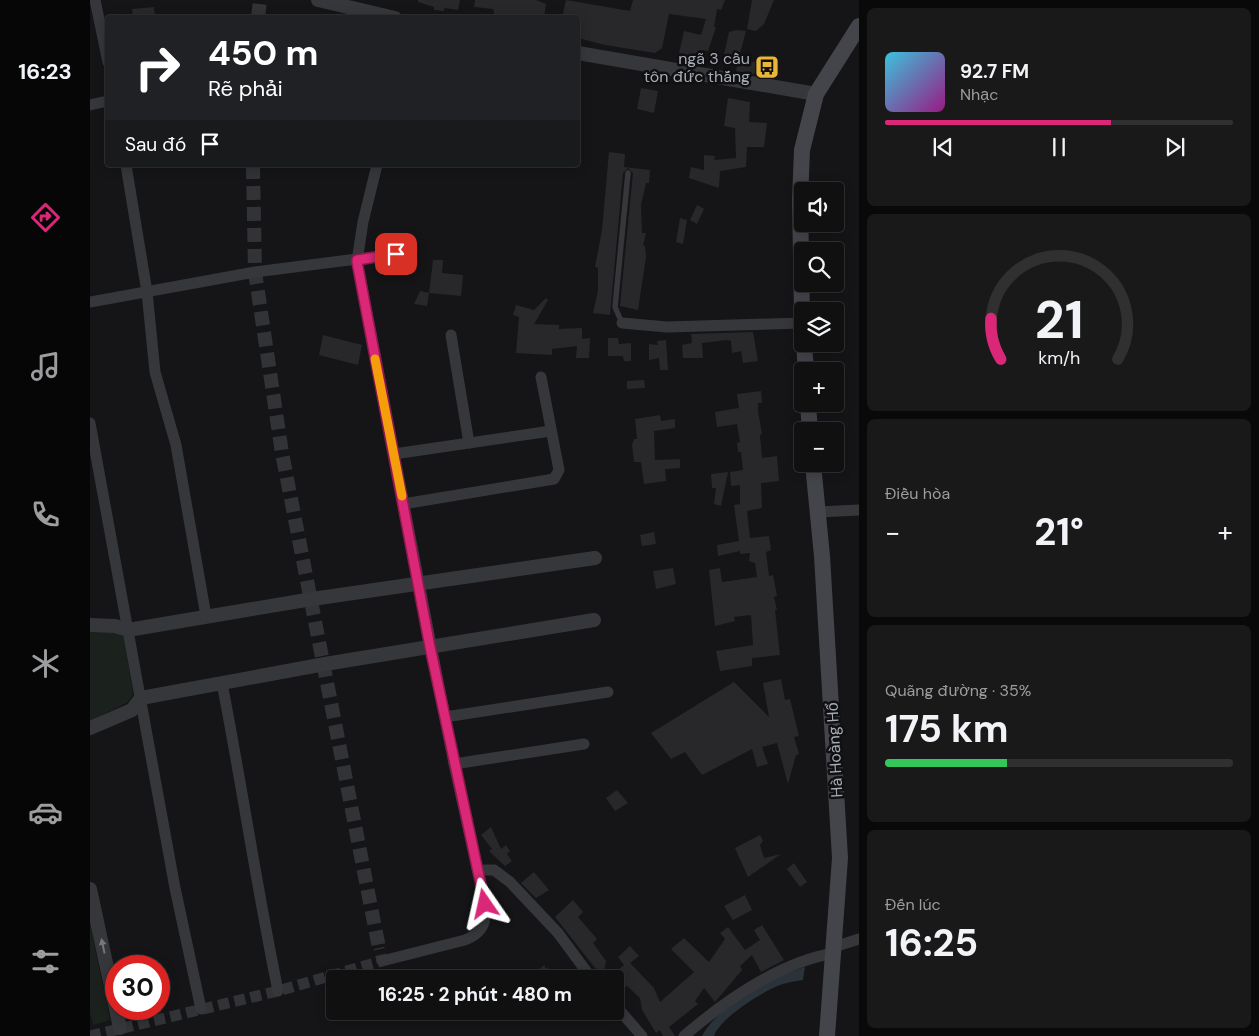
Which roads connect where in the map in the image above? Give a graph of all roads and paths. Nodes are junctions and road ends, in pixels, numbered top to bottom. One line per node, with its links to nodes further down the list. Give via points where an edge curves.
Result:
1 (95, 0): 5 (street)
2 (318, 0): 3 (street)
3 (382, 15)
4 (859, 26): 7 (main road)
5 (105, 48)
6 (580, 53): 7 (street)
7 (816, 94): 17 (main road, via 802,150)
8 (105, 102): 9 (street)
9 (90, 105)
10 (126, 167): 15 (street)
11 (377, 167): 14 (street)
12 (628, 173): 19 (lane, via 615,307)
13 (396, 254): 14 (street)
14 (357, 260): 15 (street, via 255,272); 25 (street)
15 (147, 292): 16 (street); 32 (street, via 155,372 176,445)
16 (90, 302)
17 (797, 302)
18 (794, 319): 19 (street, via 774,324 667,327)
19 (622, 323)
20 (451, 336): 24 (street)
21 (541, 377): 23 (street)
22 (90, 423): 35 (street)
23 (551, 431): 24 (street); 27 (street, via 559,470 554,479)
24 (469, 443): 25 (street)
25 (394, 454): 27 (street)
26 (815, 472): 29 (main road, Hà Hoàng Hổ)
27 (403, 504): 31 (street)
28 (859, 510): 29 (street)
29 (818, 512): 47 (main road, Hà Hoàng Hổ, via 840,858)
30 (596, 558): 31 (street)
31 (418, 584): 32 (street); 36 (street)
32 (206, 616): 35 (street)
33 (594, 620): 36 (street)
34 (90, 625): 35 (street)
35 (128, 630): 39 (street)
36 (430, 647): 37 (street); 40 (street)
37 (222, 683): 39 (street); 50 (street)
38 (608, 692): 40 (street)
39 (142, 698): 41 (street, via 132,710); 51 (street, via 175,888)
40 (445, 717): 43 (street)
41 (90, 728)
42 (584, 744): 43 (street)
43 (454, 764): 44 (street)
44 (478, 870): 48 (street, via 486,914 480,931 465,940); 49 (street, via 494,870 510,882 553,927)
45 (90, 889): 53 (street, one-way to 45)
46 (859, 940): 47 (street)
47 (830, 952): 55 (street, via 782,970 711,1013); 56 (main road, Hà Hoàng Hổ)
48 (382, 961)
49 (585, 970)
50 (278, 991)
51 (201, 1009)
52 (624, 1015): 54 (street)
53 (120, 1028)
54 (642, 1036)
55 (684, 1036)
56 (827, 1036)

